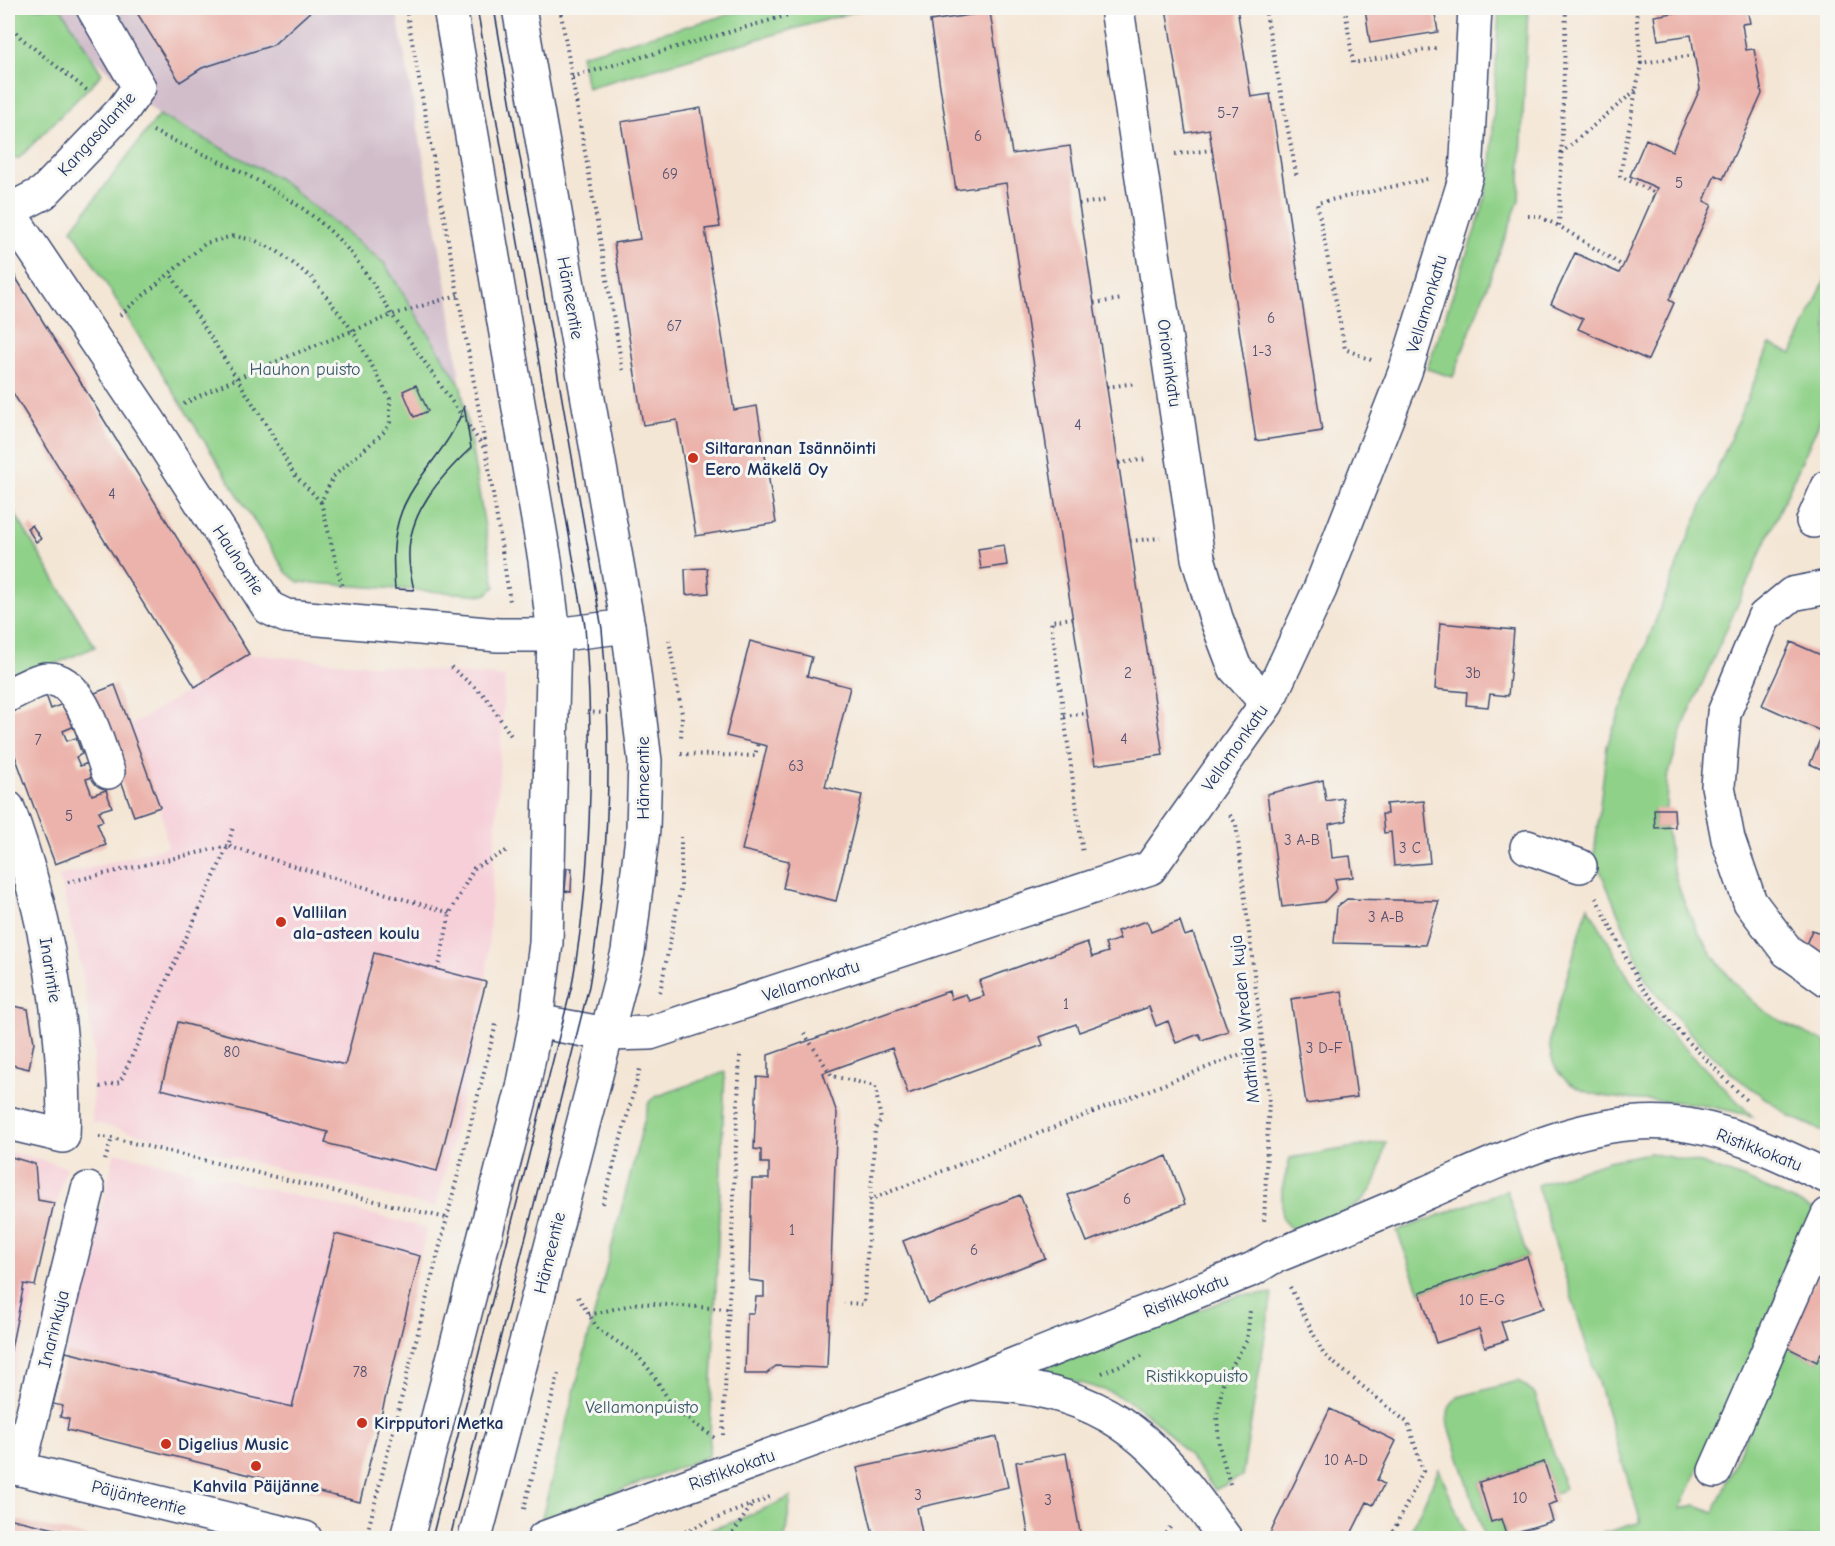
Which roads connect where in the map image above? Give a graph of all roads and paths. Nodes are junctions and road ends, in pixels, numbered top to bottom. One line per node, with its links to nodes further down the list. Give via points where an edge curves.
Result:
1 (93, 8): 20 (street, Kangasalantie, via 139,87)
2 (406, 8): 34 (path)
3 (450, 8): 58 (street, via 541,538)
4 (519, 8): 56 (street, Hämeentie)
5 (813, 8): 17 (path)
6 (1117, 8): 61 (street, Orioninkatu, via 1198,558 1235,668)
7 (1265, 8): 25 (path)
8 (1345, 8): 14 (path, via 1353,63)
9 (1475, 8): 61 (street, Vellamonkatu, via 1463,187 1405,372 1320,589)
10 (1541, 8): 12 (path)
11 (1636, 8): 12 (path); 16 (path)
12 (1566, 9): 22 (path)
13 (8, 23): 19 (path, via 21,38)
14 (1447, 46)
15 (1695, 55): 16 (path)
16 (1641, 63): 18 (path)
17 (572, 77)
18 (1636, 89): 22 (path); 26 (path, via 1620,176)
19 (92, 94)
20 (122, 111): 29 (street, Kangasalantie, via 43,193); 37 (path, via 151,130 256,179 311,214 357,260)
21 (1212, 150): 23 (path)
22 (1561, 153): 31 (path)
23 (1165, 155)
24 (1439, 177): 40 (path, via 1317,203 1345,349)
25 (1297, 178)
26 (1655, 193)
27 (1113, 199): 28 (path)
28 (1079, 204)
29 (8, 211): 44 (street, Hauhontie)
30 (1528, 216): 31 (path)
31 (1559, 225): 32 (path)
32 (1623, 266)
33 (170, 273): 38 (path); 39 (path, via 206,243 233,236 254,240 312,278); 41 (path)
34 (458, 295): 37 (path); 45 (path)
35 (1128, 299): 36 (path)
36 (1094, 303)
37 (392, 315): 39 (path); 45 (path)
38 (112, 322)
39 (353, 331): 41 (path, via 319,342 265,369); 49 (path, via 390,399 390,422 385,431 333,477)
40 (1377, 362)
41 (236, 377): 44 (path); 49 (path, via 293,473)
42 (1141, 383): 43 (path)
43 (1107, 387)
44 (149, 421): 57 (street, Hauhontie, via 269,608 286,616)
45 (486, 449): 57 (path)
46 (1152, 459): 47 (path)
47 (1119, 463)
48 (1827, 487): 50 (street)
49 (321, 502): 54 (path)
50 (1813, 520)
51 (1164, 537): 52 (path)
52 (1130, 541)
53 (1827, 587): 86 (street, via 1792,594 1764,617 1724,713 1718,786 1728,839 1750,902 1787,951)
54 (344, 593)
55 (1073, 618): 66 (path, via 1051,621)
56 (628, 626): 58 (street, Hauhontie); 64 (street, Hämeentie)
57 (515, 635): 58 (street, Hauhontie)
58 (554, 635): 62 (street)
59 (448, 665): 68 (path, via 486,697)
60 (8, 695): 72 (street, via 47,679 63,682 78,696)
61 (1267, 703): 73 (street, Vellamonkatu)
62 (554, 711): 64 (path); 88 (street, via 546,943)
63 (1087, 712): 66 (path)
64 (641, 713): 65 (path); 90 (street, Hämeentie, via 645,761 637,892 628,952)
65 (682, 714)
66 (1064, 716): 83 (path)
67 (513, 730): 68 (path)
68 (513, 739): 70 (path)
69 (758, 743): 71 (path, via 755,756)
70 (513, 750)
71 (681, 754)
72 (108, 771)
73 (1211, 783): 83 (street, Vellamonkatu, via 1150,868); 91 (path, Mathilda Wreden kuja, via 1236,824)
74 (8, 808): 96 (street, Inarintie, via 39,904 62,1049)
75 (233, 827): 77 (path)
76 (510, 838): 79 (path)
77 (228, 846): 82 (path); 84 (path); 93 (path, via 120,1082)
78 (1527, 847): 81 (street)
79 (510, 849): 80 (path); 84 (path, via 474,868)
80 (510, 859)
81 (1580, 866): 94 (path, via 1640,985 1683,1036)
82 (85, 878)
83 (1090, 888): 90 (street, Vellamonkatu, via 650,1033)
84 (450, 913): 85 (path)
85 (438, 970)
86 (1827, 980)
87 (497, 1019): 101 (path)
88 (536, 1021): 90 (street, Vellamonkatu); 116 (street, via 523,1088)
89 (804, 1033): 99 (path, via 832,1076 874,1086 881,1120 875,1129)
90 (606, 1034): 117 (street, Hämeentie)
91 (1264, 1045): 99 (path); 102 (path, Mathilda Wreden kuja, via 1269,1109 1262,1214)
92 (740, 1055): 106 (path)
93 (92, 1089)
94 (1749, 1103)
95 (8, 1123): 96 (street)
96 (63, 1136): 101 (path, via 112,1138)
97 (1827, 1177): 102 (street, Ristikkokatu, via 1746,1140 1711,1131 1672,1123 1616,1125 1513,1155)
98 (88, 1189): 110 (street, Inarinkuja)
99 (869, 1200): 105 (path, via 864,1304)
100 (1827, 1215): 111 (street)
101 (446, 1218): 115 (path)
102 (1271, 1258): 109 (street, Ristikkokatu, via 1253,1269)
103 (1289, 1286): 120 (path, via 1324,1355 1408,1423 1423,1471)
104 (578, 1297): 108 (path)
105 (844, 1303)
106 (727, 1309): 108 (path, via 639,1303); 108 (path, via 723,1443 675,1410 637,1355 598,1329)
107 (1250, 1311): 113 (path, via 1247,1340 1224,1379 1216,1415 1219,1444 1231,1481)
108 (589, 1315)
109 (968, 1383): 113 (street, via 1036,1389 1116,1419 1179,1475); 118 (street, Ristikkokatu)
110 (13, 1467): 114 (street, Päijänteentie)
111 (1715, 1472)
112 (752, 1506): 119 (path)
113 (1223, 1535)
114 (305, 1539)
115 (366, 1539)
116 (408, 1539)
117 (475, 1539)
118 (544, 1539)
119 (730, 1539)
120 (1390, 1539)

